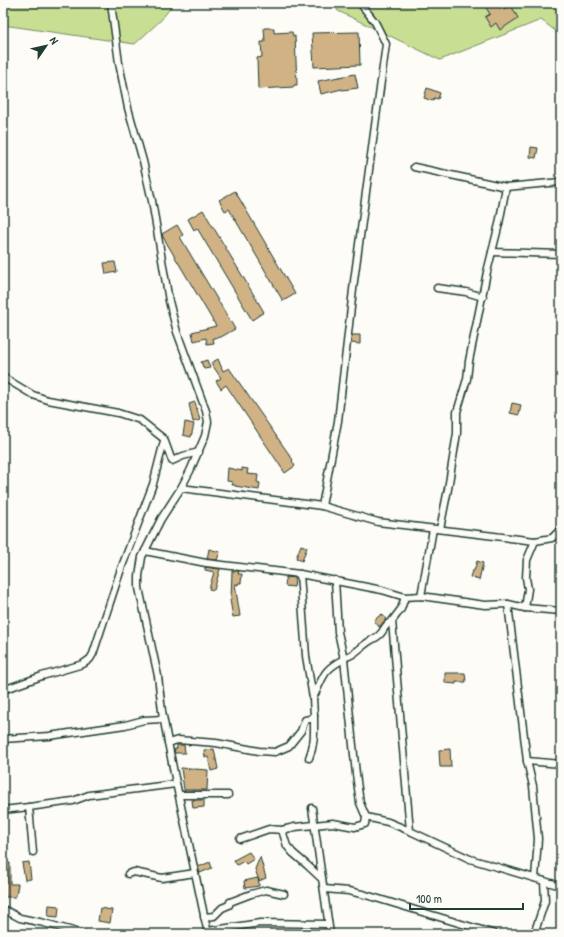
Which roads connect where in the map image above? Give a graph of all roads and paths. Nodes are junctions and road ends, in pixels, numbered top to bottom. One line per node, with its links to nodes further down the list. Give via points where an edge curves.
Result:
1 (111, 3): 12 (street, via 128,108 152,201 168,301 206,410 206,436)
2 (360, 3): 14 (street, via 375,22 386,44 338,421)
3 (414, 167): 5 (street)
4 (561, 182): 5 (street)
5 (506, 188): 6 (street)
6 (492, 252): 7 (street); 9 (street)
7 (561, 254)
8 (437, 288): 9 (street)
9 (483, 297): 16 (street, via 467,379 457,412 452,468)
10 (3, 378): 11 (street, via 33,395 48,400 118,413 140,420)
11 (164, 441): 12 (street, via 172,461); 29 (street, via 153,484 90,659 83,664)
12 (199, 452): 13 (street)
13 (181, 488): 14 (street); 19 (street)
14 (322, 506): 15 (street, via 378,522)
15 (433, 529): 16 (street); 22 (street)
16 (440, 529): 18 (street)
17 (561, 529): 18 (street, via 552,538)
18 (535, 541): 25 (street, via 527,560 528,589)
19 (145, 551): 20 (street, via 206,563); 32 (street, via 139,571 139,588 158,676)
20 (300, 574): 21 (street); 30 (street, via 306,656)
21 (335, 580): 23 (street); 28 (street, via 338,632)
22 (421, 596): 23 (street); 24 (street, via 485,605)
23 (405, 597): 27 (street, via 401,609)
24 (508, 604): 25 (street); 36 (street)
25 (525, 608): 26 (street)
26 (561, 611)
27 (392, 621): 28 (street, via 385,625 375,639 350,657); 47 (street)
28 (343, 658): 30 (street, via 324,674); 44 (street, via 360,803)
29 (3, 690)
30 (313, 698): 31 (street)
31 (314, 716): 34 (street, via 305,720 289,746 275,752 178,740); 35 (street, via 314,748)
32 (163, 718): 33 (street, via 49,736); 34 (street)
33 (3, 739)
34 (168, 743): 38 (street)
35 (309, 758)
36 (527, 761): 37 (street); 52 (street, via 533,786 538,838)
37 (561, 764)
38 (176, 784): 39 (street); 41 (street, via 89,795 73,801)
39 (178, 795): 40 (street); 50 (street)
40 (228, 795)
41 (29, 807): 43 (street); 49 (street)
42 (312, 808): 45 (street)
43 (3, 810)
44 (366, 817): 45 (street, via 365,824 355,827 333,823); 47 (street)
45 (315, 826): 46 (street); 53 (street)
46 (282, 830): 48 (street, via 269,829); 53 (street, via 292,853)
47 (410, 831): 52 (street, via 470,859)
48 (240, 840)
49 (33, 852)
50 (195, 873): 51 (street, via 162,878 134,872); 59 (street)
51 (128, 874)
52 (535, 878): 54 (street)
53 (322, 879): 56 (street)
54 (544, 881): 55 (street); 65 (street, via 545,901)
55 (561, 886)
56 (324, 889): 60 (street); 64 (street, via 366,895)
57 (284, 894): 59 (street, via 266,890 251,894 230,902 214,916)
58 (3, 909): 62 (street, via 20,918)
59 (204, 918): 61 (street)
60 (328, 924): 61 (street, via 260,923); 63 (street)
61 (208, 932)
62 (84, 934)
63 (330, 934)
64 (495, 934)
65 (534, 934)

